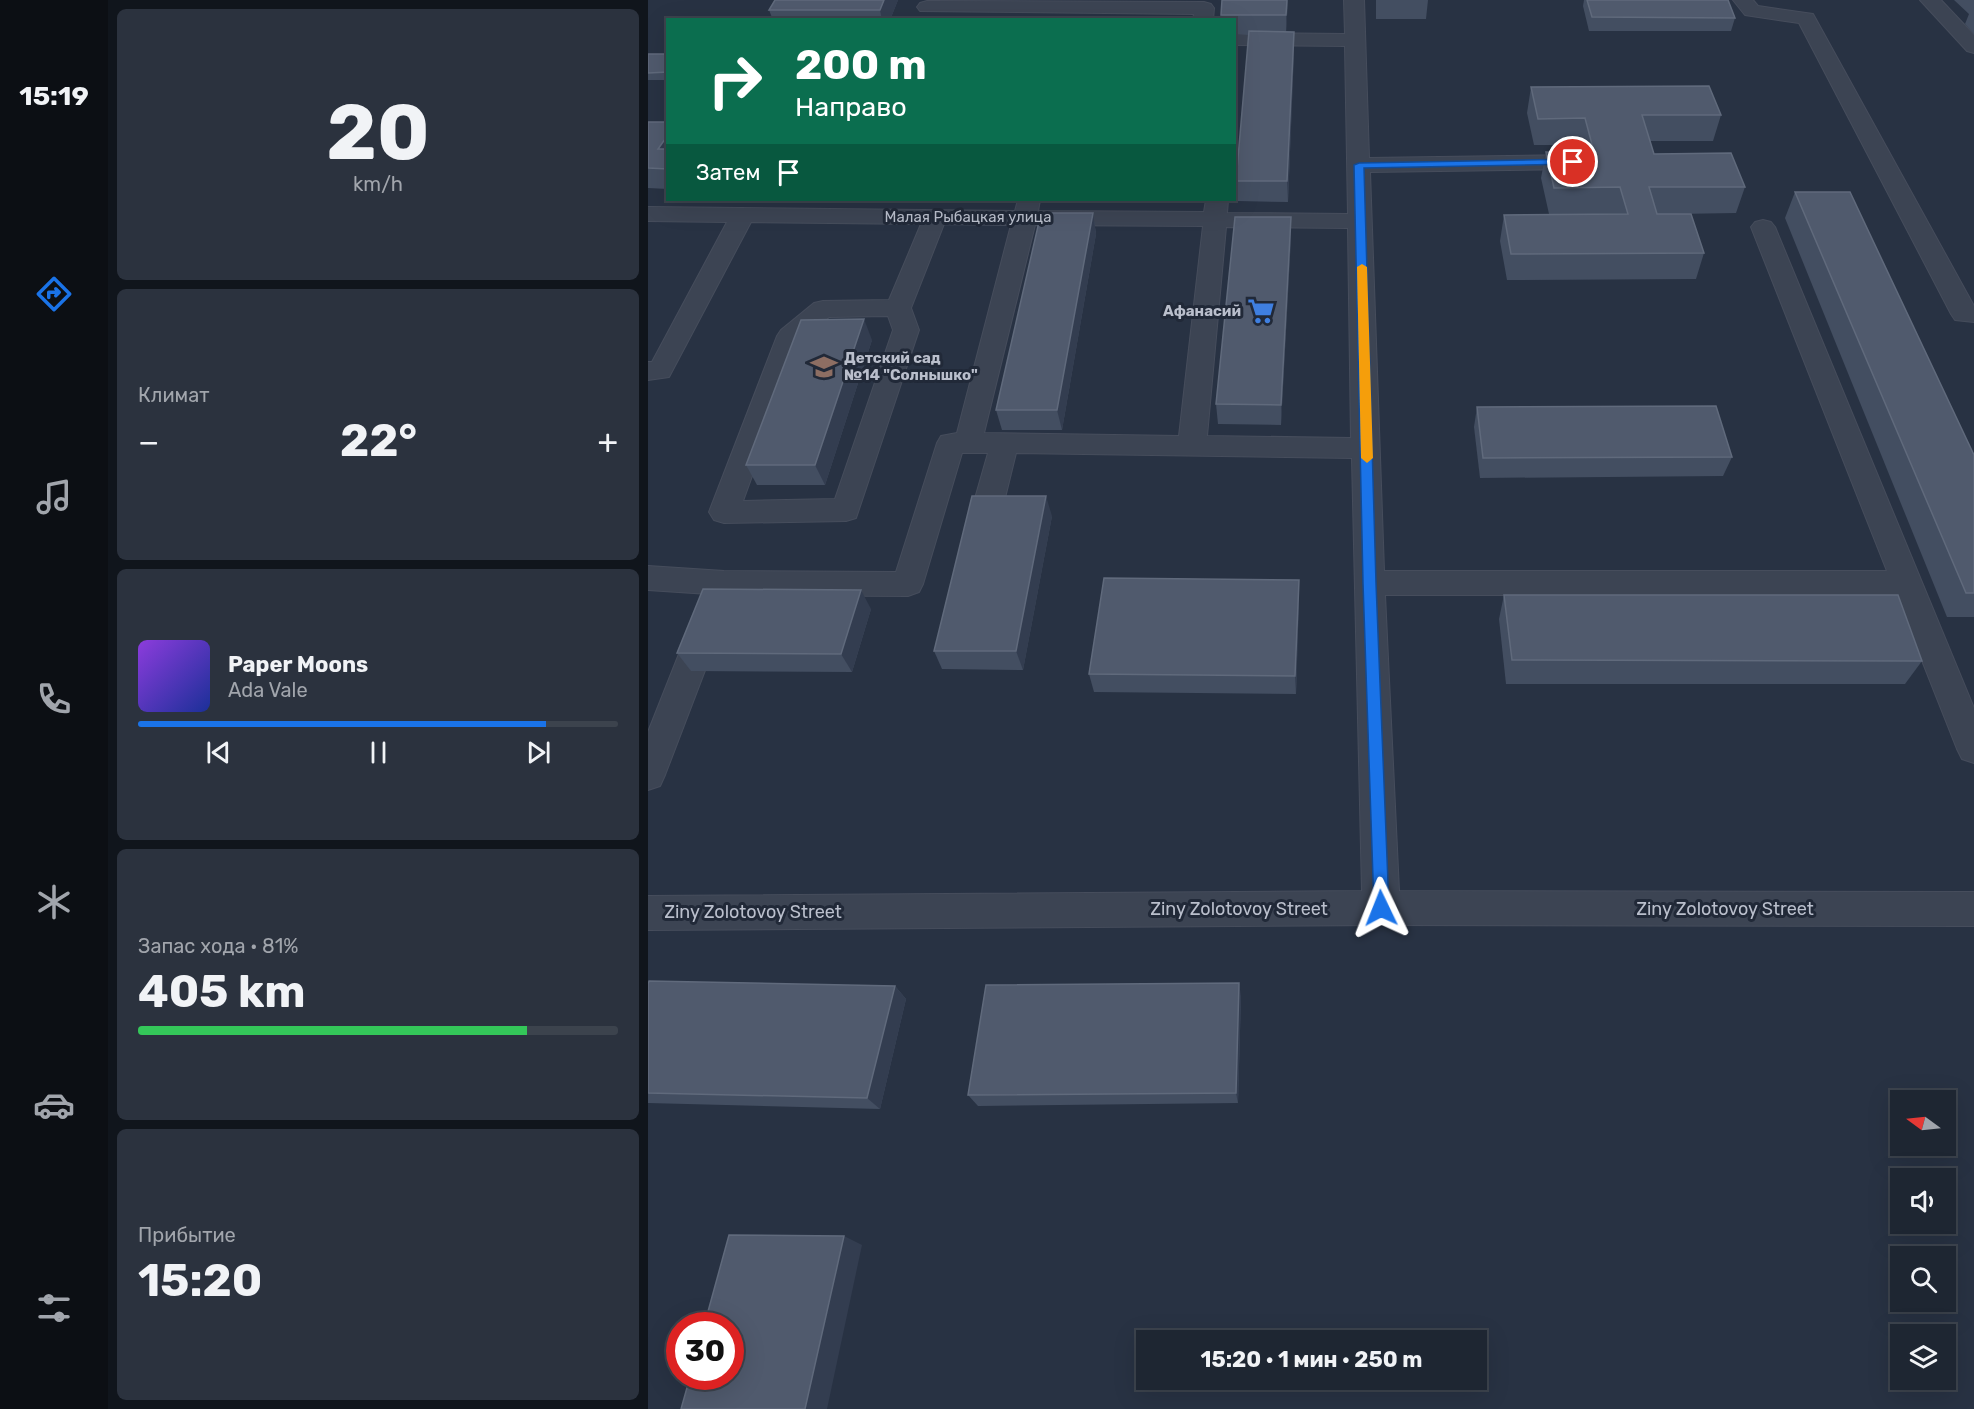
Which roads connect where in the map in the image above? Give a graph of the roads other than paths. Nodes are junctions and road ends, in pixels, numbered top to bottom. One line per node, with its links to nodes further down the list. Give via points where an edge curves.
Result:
1 (1354, 0): 8 (street)
2 (1743, 0): 21 (street, via 1752,11 1806,18 1964,314)
3 (1930, 0): 9 (street)
4 (926, 9): 5 (street)
5 (1111, 9): 6 (street, via 1204,8)
6 (1203, 18)
7 (1236, 39): 8 (street)
8 (1355, 40): 11 (street)
9 (1974, 47)
10 (1573, 162): 11 (street)
11 (1359, 165): 18 (street)
12 (839, 208): 16 (street, Малая Рыбацкая улица); 17 (street, Малая Рыбацкая улица)
13 (1027, 209): 14 (street, Малая Рыбацкая улица); 17 (street, Малая Рыбацкая улица); 23 (street)
14 (1216, 210): 18 (street, Малая Рыбацкая улица); 25 (street)
15 (648, 214): 16 (street, Малая Рыбацкая улица)
16 (742, 216): 22 (street, via 660,371)
17 (935, 217): 20 (street)
18 (1360, 221): 26 (street)
19 (1763, 227): 31 (street)
20 (898, 308): 20 (street, via 823,309 790,336 724,512 846,510 906,330)
21 (1974, 314)
22 (648, 371)
23 (968, 443): 24 (street); 29 (street, via 951,443 908,584)
24 (1004, 444): 25 (street); 27 (street)
25 (1192, 447): 26 (street)
26 (1367, 448): 30 (street)
27 (988, 502)
28 (648, 578): 29 (street)
29 (724, 583): 34 (street)
30 (1369, 583): 31 (street); 35 (street)
31 (1905, 583): 32 (street)
32 (1965, 707): 33 (street)
33 (1974, 749)
34 (648, 775)
35 (1381, 908): 36 (street, Ziny Zolotovoy Street); 37 (street, Ziny Zolotovoy Street)
36 (1974, 909)
37 (648, 913)

